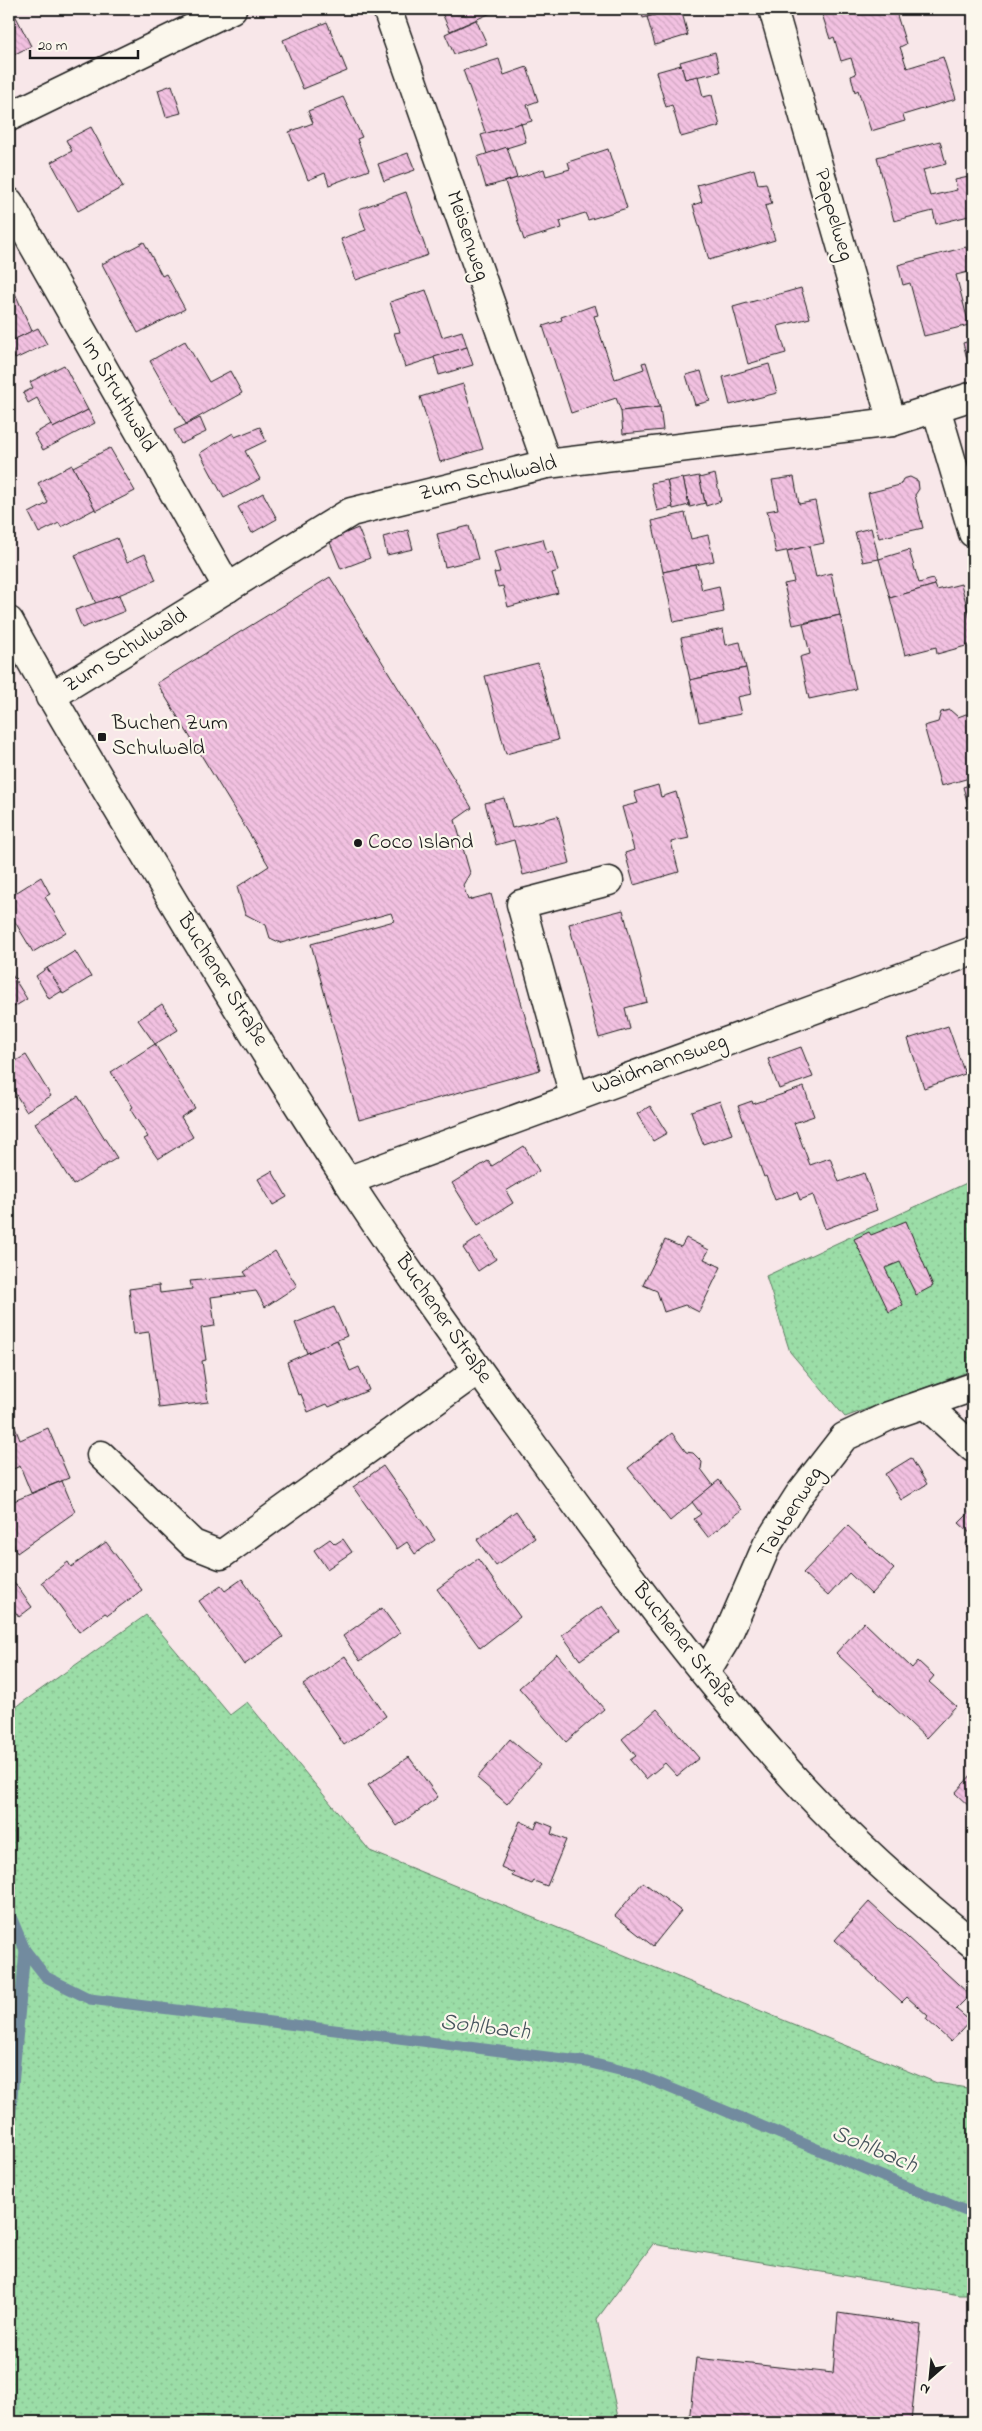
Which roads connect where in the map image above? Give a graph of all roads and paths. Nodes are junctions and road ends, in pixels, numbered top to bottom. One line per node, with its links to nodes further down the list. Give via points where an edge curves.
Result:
1 (232, 9): 4 (street)
2 (387, 9): 9 (street, Meisenweg)
3 (773, 9): 8 (street, Pappelweg)
4 (9, 117)
5 (9, 202): 11 (street, Im Struthwald)
6 (973, 396): 7 (street, Zum Schulwald)
7 (936, 408): 8 (street, Zum Schulwald); 10 (street)
8 (892, 422): 9 (street, Zum Schulwald)
9 (547, 464): 11 (street, Zum Schulwald, via 350,512)
10 (973, 533)
11 (228, 588): 13 (street, Zum Schulwald)
12 (9, 622): 13 (street, Buchener Straße)
13 (50, 697): 17 (street, Buchener Straße)
14 (610, 881): 16 (street, via 521,904)
15 (973, 951): 16 (street, Waidmannsweg)
16 (574, 1096): 17 (street, Waidmannsweg)
17 (347, 1182): 18 (street, Buchener Straße)
18 (478, 1370): 22 (street, via 221,1555 193,1544); 23 (street, Buchener Straße, via 626,1573)
19 (973, 1388): 20 (street, Taubenweg)
20 (926, 1405): 21 (street); 23 (street, Taubenweg, via 889,1416 844,1437 830,1452 767,1545 726,1639)
21 (973, 1448)
22 (101, 1454)
23 (706, 1673): 24 (street, Buchener Straße, via 804,1789 866,1850)
24 (973, 1944)

